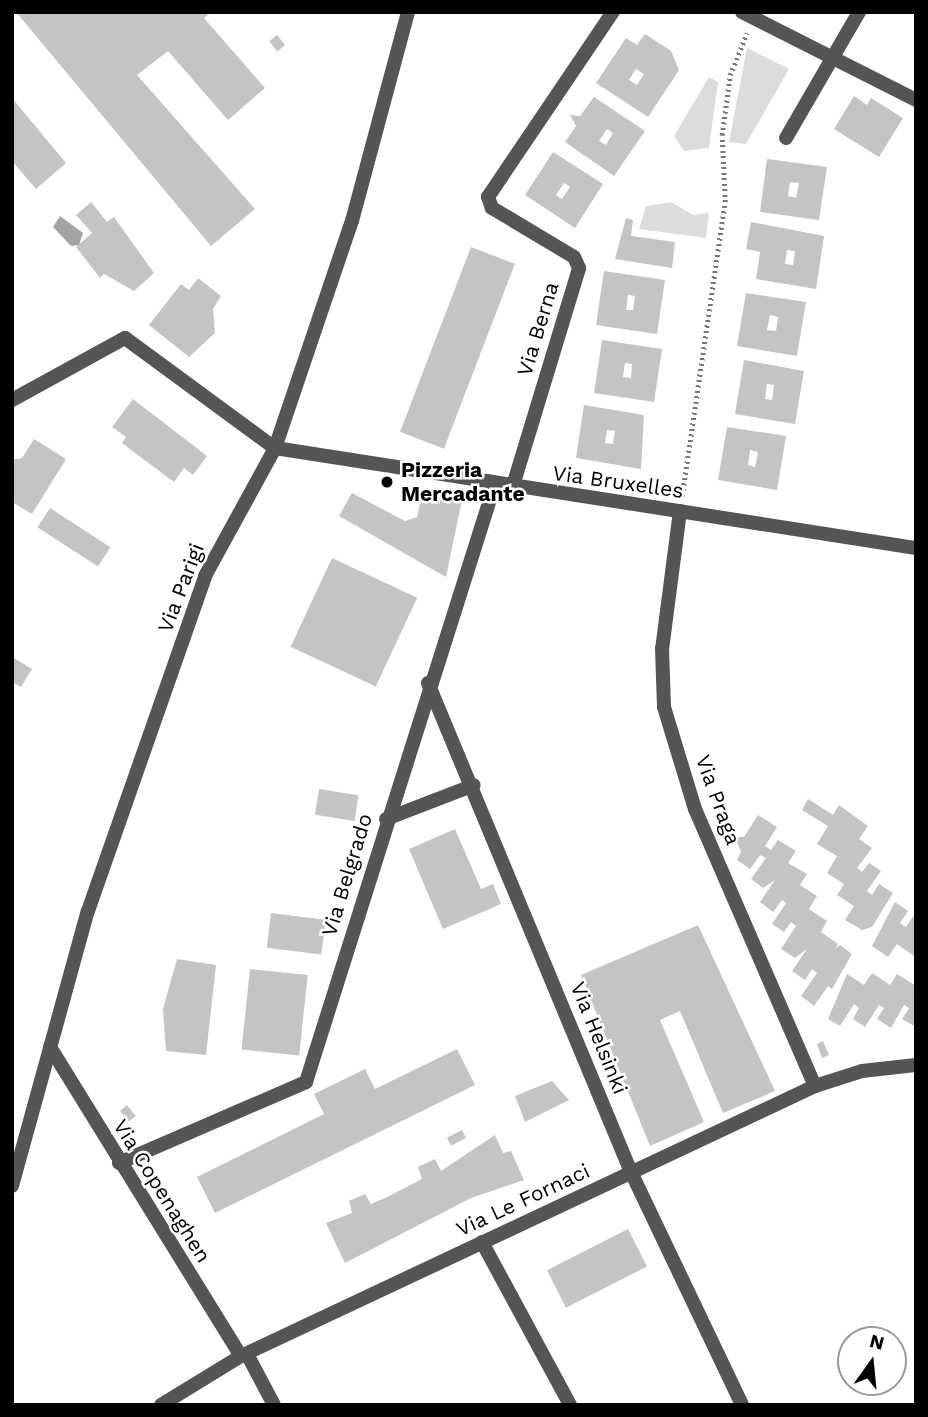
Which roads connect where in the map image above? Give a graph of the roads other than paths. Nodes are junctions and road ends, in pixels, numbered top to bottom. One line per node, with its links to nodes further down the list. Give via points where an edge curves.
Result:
1 (408, 12): 9 (street, Via Parigi, via 352,221)
2 (613, 12): 11 (street, Via Berna, via 488,197 492,208 574,257 579,268)
3 (859, 12): 5 (street)
4 (748, 15): 5 (street)
5 (833, 58): 6 (street); 7 (street)
6 (916, 100)
7 (786, 138)
8 (12, 400): 9 (street, via 125,338)
9 (275, 448): 10 (street, Via Bruxelles); 17 (street, Via Parigi, via 205,576 88,911)
10 (494, 487): 11 (street, Via Bruxelles); 14 (street, Via Belgrado)
11 (512, 489): 12 (street, Via Bruxelles)
12 (680, 511): 13 (street, Via Bruxelles); 19 (street, Via Praga, via 662,649 664,707 695,809)
13 (916, 548)
14 (428, 683): 15 (street, Via Helsinki); 16 (street, Via Belgrado)
15 (474, 785): 16 (street); 21 (street, Via Helsinki)
16 (386, 819): 20 (street, Via Belgrado, via 306,1082)
17 (50, 1046): 20 (street, Via Copenaghen); 22 (street, Via Parigi)
18 (916, 1065): 19 (street, Via Le Fornaci, via 862,1071)
19 (815, 1086): 21 (street, Via Le Fornaci)
20 (119, 1163): 24 (street, Via Copenaghen)
21 (631, 1172): 23 (street, Via Le Fornaci); 28 (street, Via Helsinki)
22 (12, 1186)
23 (482, 1242): 24 (street, Via Le Fornaci); 27 (street)
24 (244, 1355): 25 (street, Via Le Fornaci); 26 (street, Via Copenaghen)
25 (161, 1405)
26 (274, 1405)
27 (570, 1405)
28 (742, 1405)

